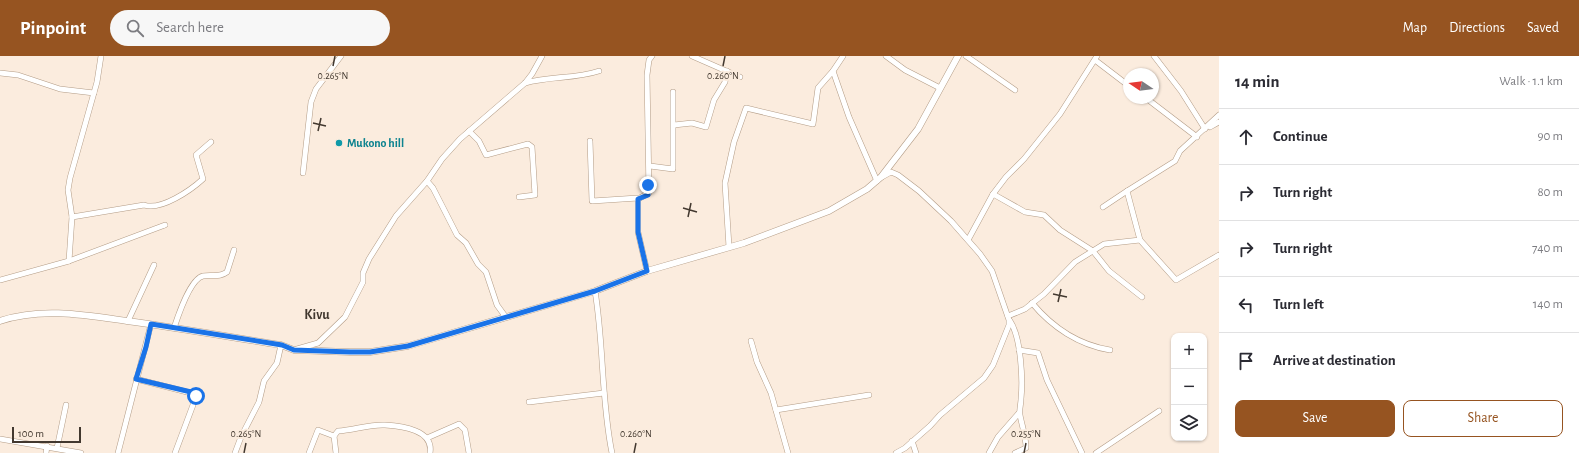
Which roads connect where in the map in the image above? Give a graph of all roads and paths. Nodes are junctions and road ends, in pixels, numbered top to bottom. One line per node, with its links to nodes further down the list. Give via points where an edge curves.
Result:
1 (101, 56): 22 (street)
2 (341, 56): 33 (street, via 316,89 311,102)
3 (542, 56): 18 (street)
4 (652, 56): 32 (street, via 647,75)
5 (692, 56): 13 (street)
6 (843, 56): 14 (street)
7 (886, 56): 19 (street, via 905,70)
8 (958, 56): 19 (street)
9 (966, 56): 20 (street)
10 (1154, 56): 27 (street, via 1181,91)
11 (1096, 58): 17 (street); 37 (street, via 1060,114)
12 (599, 71): 18 (street, via 581,76 545,78)
13 (727, 71): 16 (street); 26 (street, via 706,127 692,123)
14 (833, 71): 34 (street, via 850,117); 45 (street, via 818,88 813,124 746,108 734,142 725,184)
15 (0, 73): 22 (street, via 18,75 60,89)
16 (740, 77)
17 (1123, 81)
18 (525, 83): 28 (street)
19 (940, 88): 34 (street, via 918,129)
20 (1015, 90)
21 (673, 92): 26 (street)
22 (94, 93): 41 (street, via 70,178 68,190)
23 (1154, 104): 29 (street)
24 (1219, 115): 27 (street)
25 (1219, 122): 27 (street)
26 (674, 125): 32 (street, via 673,169)
27 (1205, 129): 29 (street)
28 (470, 131): 35 (street, via 442,159); 38 (street, via 486,155 528,144 532,147 535,195)
29 (1197, 136): 36 (street, via 1180,152 1175,162)
30 (590, 141): 39 (street, via 592,201)
31 (211, 142): 41 (street, via 196,155 203,178 168,202 151,208 144,205)
32 (650, 166): 39 (street, via 649,193)
33 (302, 173)
34 (879, 179): 43 (street, via 891,172 898,175 940,211); 45 (street, via 829,211)
35 (427, 181): 56 (street, via 457,235 466,243 478,264 486,272 497,305); 64 (street, via 396,216 380,240 369,259 363,282 345,317 318,343)
36 (1126, 190): 40 (street); 44 (street)
37 (993, 194): 43 (street); 47 (street, via 1025,212 1044,215 1060,230)
38 (519, 196)
39 (638, 198): 51 (street, via 638,232)
40 (1103, 207)
41 (72, 217): 49 (street)
42 (165, 225): 49 (street)
43 (968, 240): 57 (street, via 992,272)
44 (1140, 240): 47 (street, via 1104,244); 48 (street, via 1176,280)
45 (729, 247): 51 (street)
46 (234, 250): 61 (street, via 227,272 217,276 203,276 196,281 187,295)
47 (1092, 251): 54 (street, via 1109,271); 55 (street, via 1075,262)
48 (1219, 255)
49 (69, 261): 52 (street)
50 (154, 265): 59 (street)
51 (647, 271): 53 (street)
52 (0, 280)
53 (595, 291): 56 (street); 68 (street, via 600,323)
54 (1142, 297)
55 (1032, 303): 57 (street); 66 (street, via 1069,336 1090,346)
56 (505, 316): 64 (street, via 401,347 364,352)
57 (1008, 318): 65 (street, via 1017,335); 78 (street, via 1009,326 993,365 984,378)
58 (0, 321): 59 (street, via 10,317 44,313)
59 (128, 321): 60 (street)
60 (151, 324): 61 (street); 67 (street)
61 (174, 328): 63 (street)
62 (751, 341): 72 (street)
63 (282, 345): 64 (street); 85 (street, via 278,363 264,381 260,402)
64 (294, 350)
65 (1019, 350): 74 (street, via 1022,398); 96 (street, via 1038,353 1047,380)
66 (1110, 350)
67 (136, 379): 83 (street); 84 (street, via 191,392 196,396)
68 (604, 393): 70 (street); 90 (street)
69 (869, 394): 72 (street)
70 (529, 402)
71 (66, 405): 80 (street)
72 (776, 410): 91 (street)
73 (1159, 411): 97 (street)
74 (1020, 413): 94 (street, via 998,437); 95 (street, via 1026,448)
75 (334, 436): 76 (street, via 338,431 384,425 418,432); 86 (street, via 318,430); 87 (street)
76 (427, 438): 88 (street); 89 (street, via 459,424 465,430)
77 (0, 439): 79 (street)
78 (912, 441): 92 (street); 93 (street)
79 (46, 446): 80 (street); 81 (street)
80 (57, 448): 82 (street)
81 (46, 453)
82 (81, 453)
83 (118, 453)
84 (175, 453)
85 (236, 453)
86 (309, 453)
87 (336, 453)
88 (430, 453)
89 (469, 453)
90 (612, 453)
91 (788, 453)
92 (896, 453)
93 (916, 453)
94 (989, 453)
95 (1015, 453)
96 (1082, 453)
97 (1096, 453)

